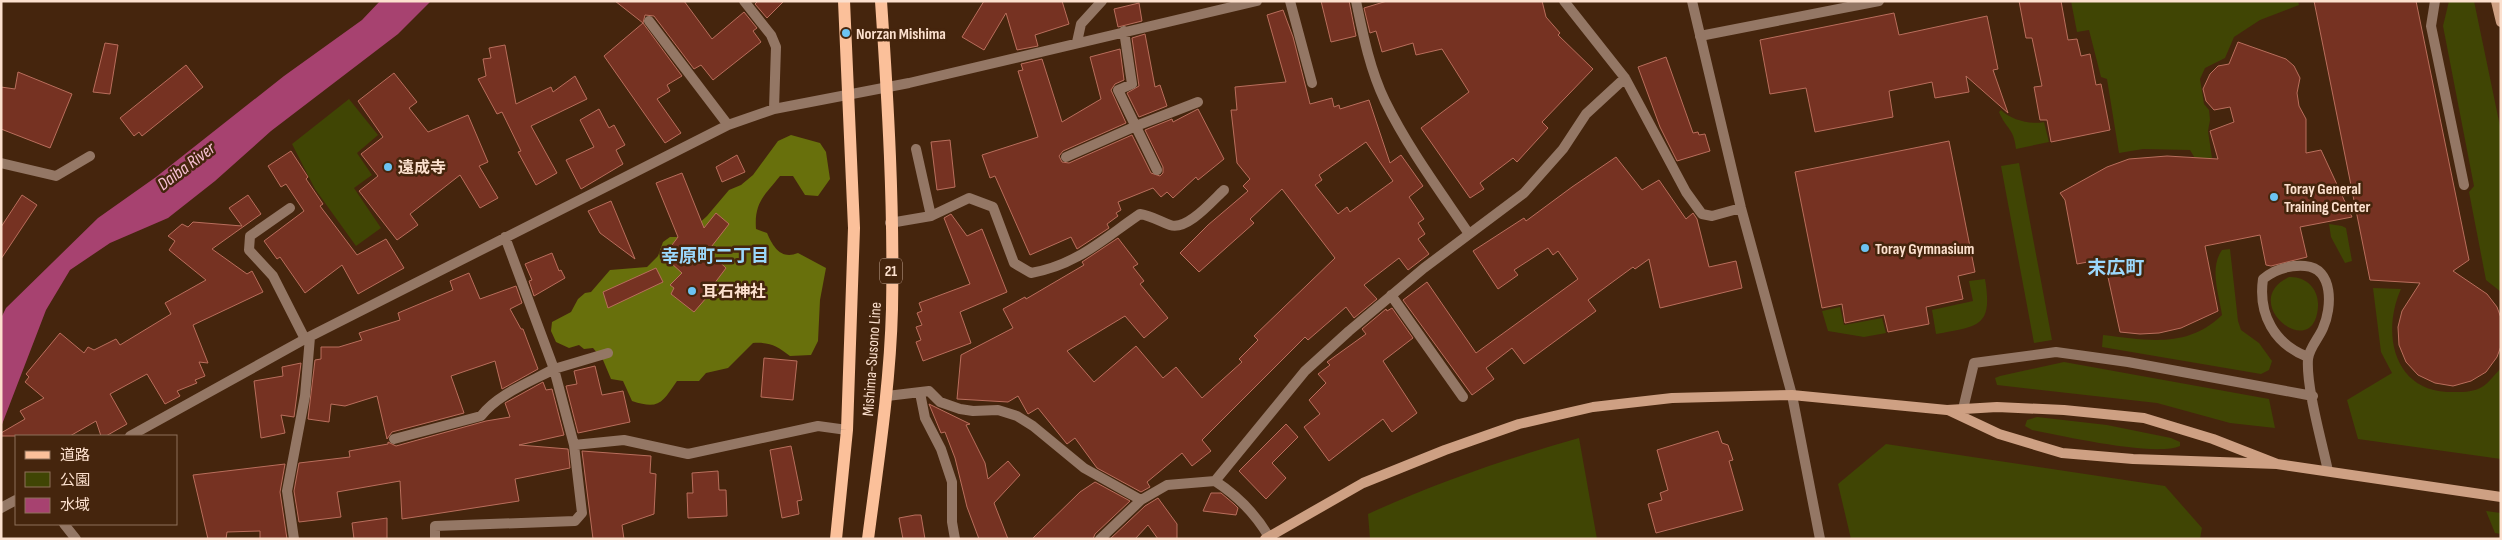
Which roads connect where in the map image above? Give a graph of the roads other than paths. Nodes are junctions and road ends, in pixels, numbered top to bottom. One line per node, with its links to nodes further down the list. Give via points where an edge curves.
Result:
1 (744, 1): 23 (street, via 772,35 776,47)
2 (844, 1): 21 (main road, Mishima-Susono Line)
3 (881, 1): 20 (main road, Mishima-Susono Line / 21)
4 (1102, 1): 17 (street, via 1081,24)
5 (1257, 1): 15 (street)
6 (1290, 1): 19 (street)
7 (1356, 1): 37 (street, via 1366,49 1384,100 1410,146)
8 (1564, 1): 18 (street)
9 (1692, 1): 16 (street)
10 (1879, 1): 16 (street)
11 (2435, 1): 31 (street, via 2431,26)
12 (2496, 1): 14 (street)
13 (649, 21): 24 (street)
14 (2501, 22)
15 (1124, 31): 17 (street); 25 (street, via 1132,84 1118,90)
16 (1700, 36): 34 (street)
17 (1078, 42): 20 (street)
18 (1625, 78): 34 (street, via 1686,192 1702,214 1712,216); 37 (street, via 1586,114 1563,149 1524,193)
19 (1312, 83)
20 (886, 86): 21 (street); 36 (main road, Mishima-Susono Line / 21)
21 (849, 94): 23 (street); 51 (main road, Mishima-Susono Line, via 854,228)
22 (1198, 102): 25 (street)
23 (774, 109): 24 (street)
24 (728, 125): 38 (street)
25 (1136, 126): 28 (street); 30 (street)
26 (916, 149): 35 (street)
27 (90, 156): 29 (street, via 56,176)
28 (1066, 157)
29 (1, 163)
30 (1157, 170)
31 (2464, 185)
32 (1224, 190): 35 (street, via 1186,224 1172,226 1153,216 1140,214 1094,249 1051,270 1031,273 1014,263 994,207 969,198)
33 (290, 208): 40 (street, via 250,236 249,250 273,276)
34 (1741, 208): 45 (street)
35 (931, 216): 36 (street)
36 (890, 223): 46 (main road, Mishima-Susono Line / 21, via 892,309)
37 (1470, 234): 39 (street)
38 (505, 236): 40 (street); 43 (street)
39 (1391, 295): 48 (street); 57 (street, via 1293,384)
40 (308, 338): 52 (street); 65 (street, via 305,396 287,491)
41 (608, 353): 43 (street)
42 (2308, 357): 42 (street, via 2326,320 2328,286 2322,273 2314,267 2284,267 2272,271 2263,279 2262,304 2266,321 2276,335); 47 (street)
43 (554, 369): 53 (street, via 488,406 481,416); 54 (street)
44 (920, 393): 46 (street); 59 (street, via 929,392 940,402 960,409 974,412 998,410 1016,416 1084,468); 69 (street, via 925,418 941,449 952,482)
45 (1792, 395): 50 (street); 63 (street, via 1672,398 1593,407 1519,424 1363,483); 71 (street)
46 (887, 396): 68 (main road, Mishima-Susono Line / 21)
47 (2313, 396): 49 (street, via 2056,352 1974,363); 56 (street)
48 (1463, 397)
49 (1963, 409): 50 (street); 55 (street, via 2064,410 2144,418 2213,439)
50 (1947, 410): 55 (street, via 1999,434 2062,453)
51 (847, 430): 54 (street, via 818,426 688,454 624,440); 67 (main road, Mishima-Susono Line)
52 (132, 435)
53 (394, 439)
54 (574, 445): 66 (street, via 582,513 575,521 434,526)
55 (2278, 464): 56 (street)
56 (2328, 471): 58 (street)
57 (1215, 481): 59 (street, via 1168,484); 63 (street, via 1257,517)
58 (2501, 497)
59 (1141, 500): 70 (street)
60 (15, 501): 61 (street)
61 (1, 508)
62 (65, 525): 64 (street)
63 (1267, 538)
64 (76, 539)
65 (294, 539)
66 (435, 539)
67 (836, 539)
68 (868, 539)
69 (955, 539)
70 (1100, 539)
71 (1820, 539)

